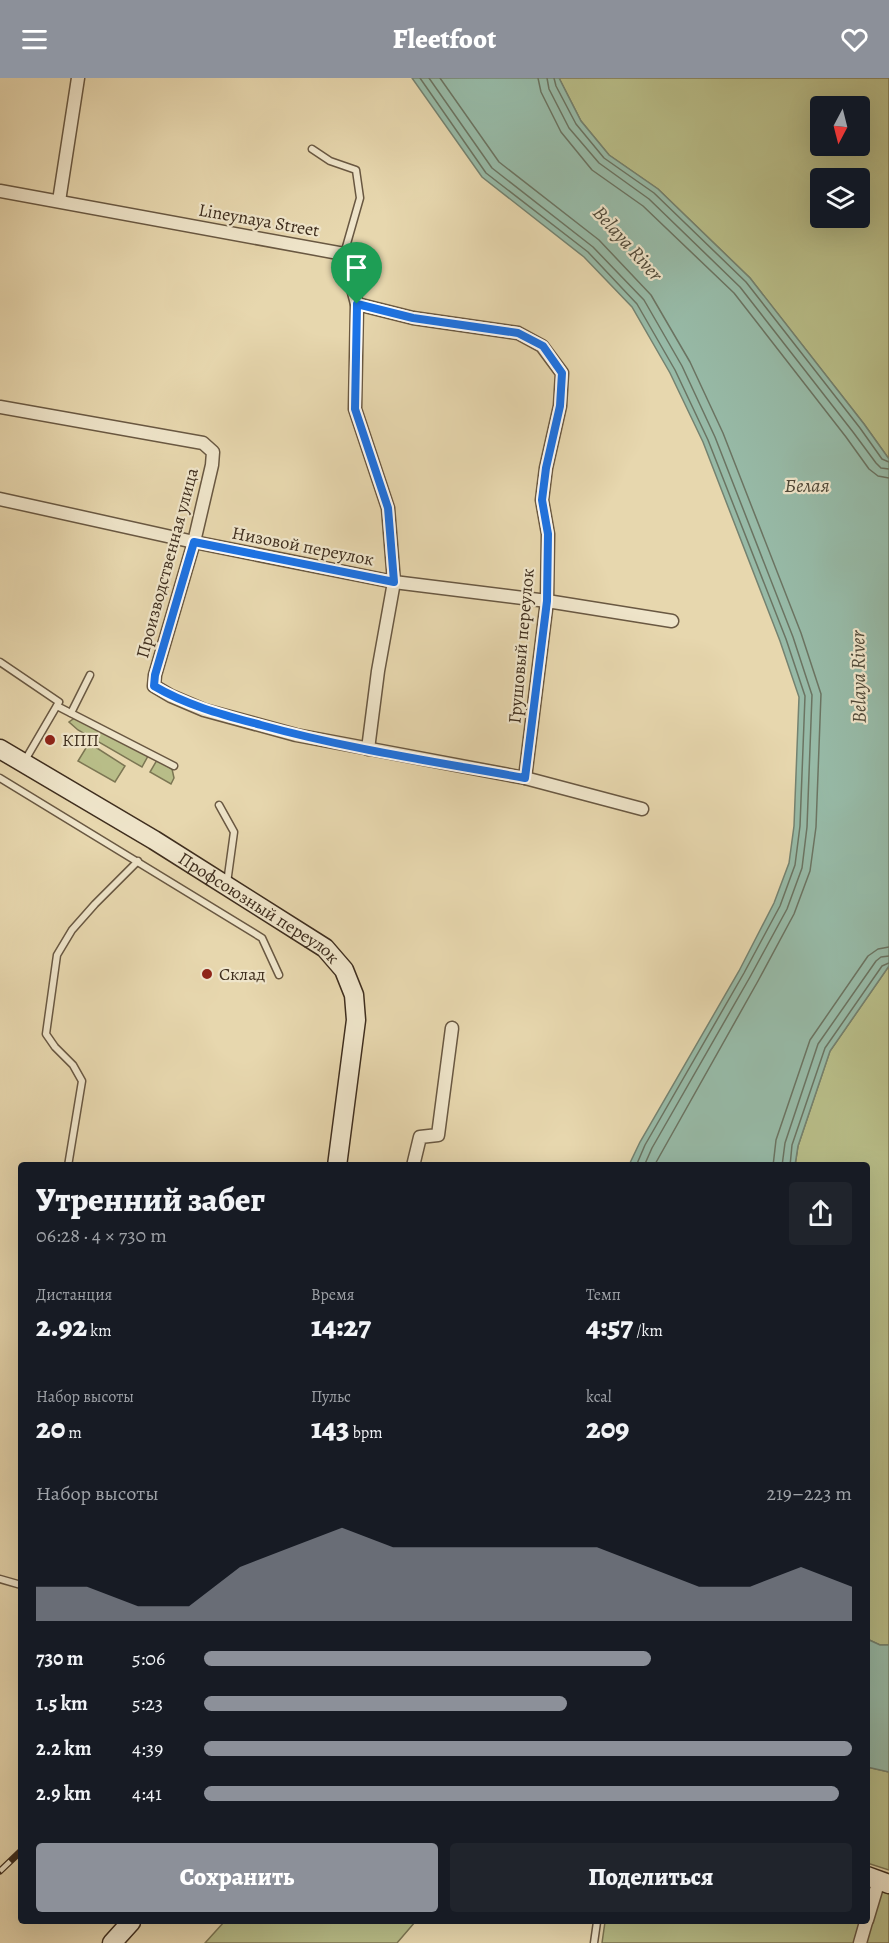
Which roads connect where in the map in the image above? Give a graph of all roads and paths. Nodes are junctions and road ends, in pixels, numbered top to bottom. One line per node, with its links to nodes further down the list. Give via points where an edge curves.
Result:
1 (78, 78): 4 (street)
2 (312, 149): 5 (lane, via 330,161 356,170 360,198)
3 (0, 191): 4 (street, Lineynaya Street)
4 (59, 201): 5 (street, Lineynaya Street)
5 (344, 254): 6 (street)
6 (357, 304): 10 (street, via 355,409 388,508); 11 (street, Грушовый переулок, via 413,318 518,333 543,346 562,373 560,406 542,500 548,534)
7 (0, 407): 9 (street, Производственная улица, via 203,443 213,452 213,458)
8 (0, 499): 9 (street, Низовой переулок)
9 (194, 542): 10 (street, Низовой переулок); 18 (street, Производственная улица, via 154,686 204,710 296,735)
10 (394, 582): 11 (street, Низовой переулок); 18 (street)
11 (547, 601): 12 (street, Низовой переулок); 22 (street, Грушовый переулок)
12 (672, 621)
13 (0, 662): 15 (lane, via 59,702)
14 (90, 675): 16 (lane)
15 (57, 706): 16 (lane); 19 (lane)
16 (71, 713): 20 (lane)
17 (0, 749): 19 (main road, Профсоюзный переулок)
18 (368, 749): 22 (street, Производственная улица)
19 (23, 763): 26 (main road, Профсоюзный переулок)
20 (174, 766)
21 (0, 778): 25 (lane)
22 (525, 778): 24 (street, Производственная улица)
23 (219, 805): 26 (lane, via 234,832)
24 (642, 809)
25 (138, 861): 27 (lane, via 262,938); 29 (lane, via 72,930 57,955 46,1034 82,1081)
26 (227, 886): 30 (main road, Профсоюзный переулок, via 325,948 344,970 354,995 356,1020)
27 (279, 975)
28 (452, 1028): 31 (street, via 438,1135 420,1137)
29 (69, 1162)
30 (338, 1162)
31 (414, 1162)
32 (0, 1579): 33 (lane)
33 (18, 1584)
34 (878, 1880): 35 (street)
35 (870, 1910)
36 (129, 1924): 39 (main road)
37 (597, 1924): 40 (lane)
38 (866, 1924): 41 (street)
39 (112, 1943)
40 (594, 1943)
41 (860, 1943)

